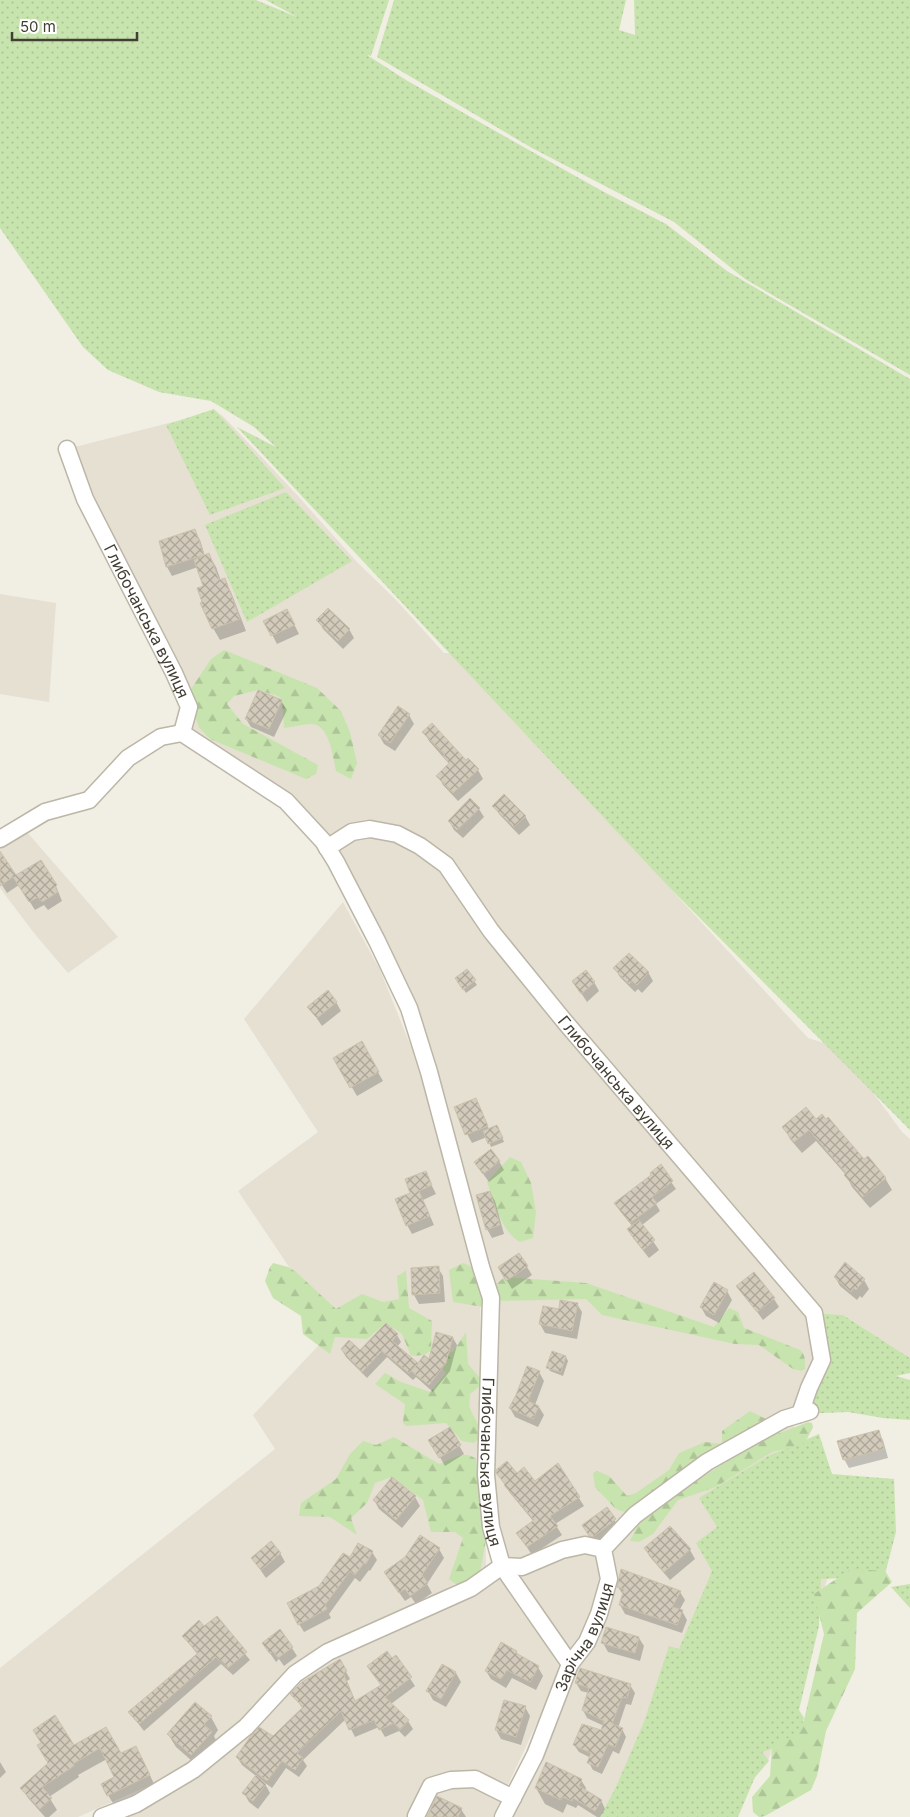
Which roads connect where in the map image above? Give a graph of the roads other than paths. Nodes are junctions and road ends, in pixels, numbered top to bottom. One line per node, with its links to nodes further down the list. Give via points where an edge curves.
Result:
1 (67, 449): 2 (street, Глибочанська вулиця, via 85,499 189,706)
2 (182, 733): 3 (street, via 161,737 128,758 89,800 45,812); 4 (street, Глибочанська вулиця, via 286,801)
3 (0, 840)
4 (327, 848): 5 (street, Глибочанська вулиця, via 352,832 370,829 396,834 446,865 491,931 565,1022 814,1313 822,1360 809,1388 806,1412 784,1419 707,1462 635,1515); 6 (street, Глибочанська вулиця, via 409,1008 491,1298 486,1475 491,1527)
5 (603, 1549): 6 (street, Глибочанська вулиця, via 585,1545 562,1550 522,1568); 7 (street, Зарічна вулиця, via 609,1578 599,1614 587,1642)
6 (502, 1566): 7 (street); 10 (street, Глибочанська вулиця, via 471,1588 328,1652 295,1674 246,1727 194,1770 136,1804)
7 (570, 1664): 8 (street, Зарічна вулиця, via 535,1755)
8 (512, 1798): 9 (street, via 475,1779 451,1780 432,1786); 11 (street, Зарічна вулиця)
9 (416, 1816)
10 (102, 1817)
11 (503, 1817)

